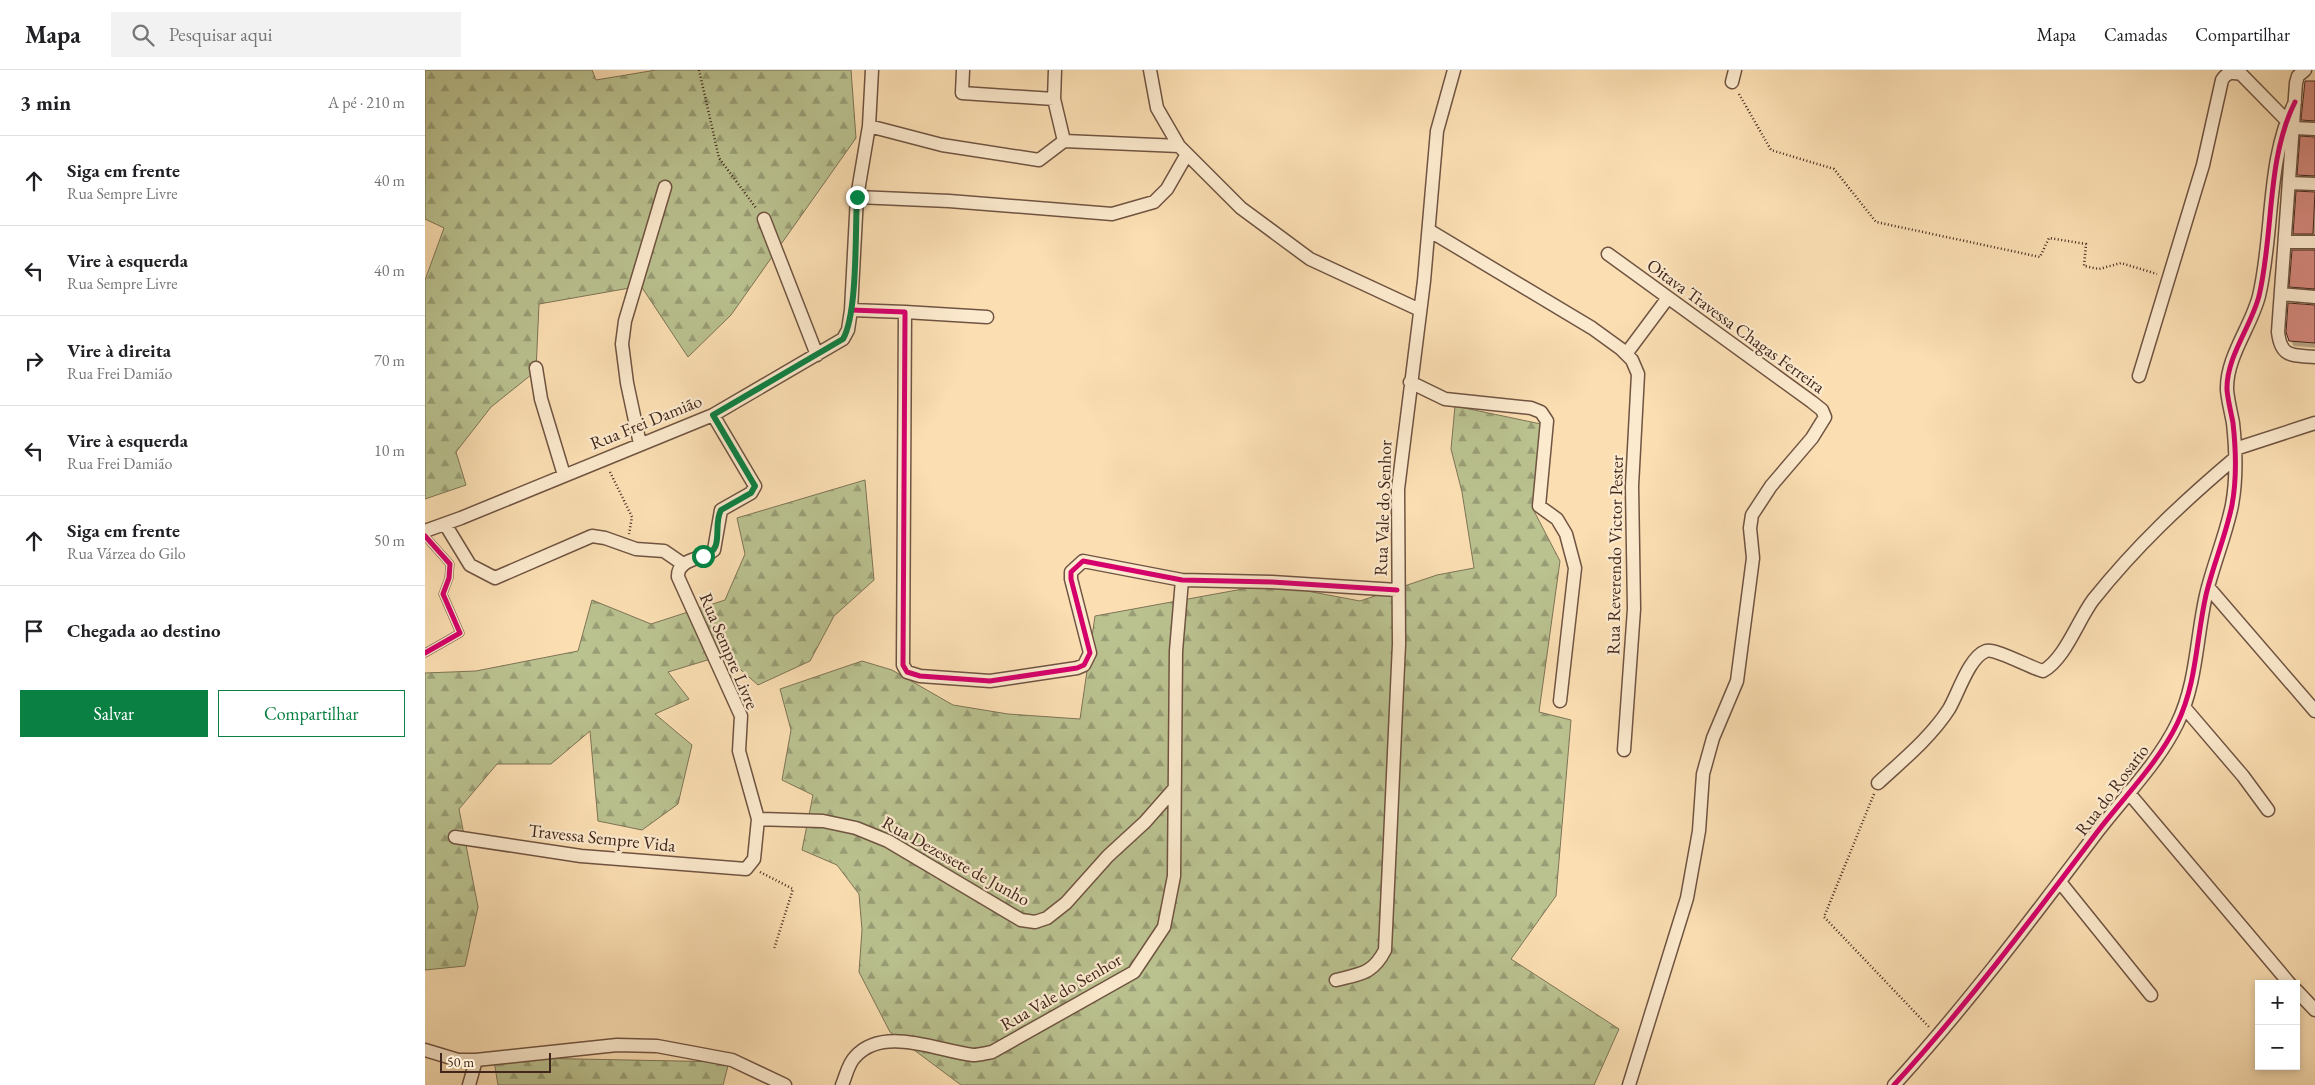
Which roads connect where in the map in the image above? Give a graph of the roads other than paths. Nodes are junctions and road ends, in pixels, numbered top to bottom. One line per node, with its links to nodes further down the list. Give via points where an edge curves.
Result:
1 (872, 70): 9 (street, Rua Frei Damião)
2 (963, 70): 7 (street, via 962,93)
3 (1055, 70): 7 (street)
4 (1150, 70): 12 (street, via 1157,108)
5 (1454, 70): 18 (street, Rua Vale do Senhor, via 1437,131)
6 (2305, 70): 8 (street, via 2296,83)
7 (1054, 100): 11 (street)
8 (2290, 125): 10 (street); 13 (street); 33 (street, via 2241,74 2226,74 2203,165); 38 (street, Rua do Rosario, via 2276,176 2260,292 2230,370 2227,390)
9 (869, 126): 11 (street, via 942,145 1039,160); 16 (street, Rua Frei Damião)
10 (2315, 129)
11 (1064, 141): 12 (street)
12 (1183, 150): 16 (street, via 1167,189 1154,202 1113,214); 26 (street, via 1241,208 1295,249 1333,272)
13 (2290, 183): 14 (street); 19 (street)
14 (2315, 184)
15 (665, 187): 37 (street, via 625,321 622,344)
16 (857, 197): 25 (street, Rua Frei Damião)
17 (764, 219): 29 (street)
18 (1429, 231): 26 (street, Rua Vale do Senhor); 30 (street, via 1592,328)
19 (2285, 242): 20 (street); 22 (street)
20 (2315, 242)
21 (1607, 254): 24 (street, Oitava Travessa Chagas Ferreira)
22 (2281, 294): 23 (street); 31 (street, via 2280,346 2288,354)
23 (2315, 297)
24 (1667, 299): 30 (street); 70 (street, Oitava Travessa Chagas Ferreira, via 1813,402 1825,417 1752,515 1752,566 1737,681 1708,753 1687,898)
25 (851, 310): 27 (street); 29 (street, Rua Frei Damião, via 843,339)
26 (1420, 310): 34 (street, Rua Vale do Senhor)
27 (905, 312): 28 (street); 44 (street, via 903,665 907,672 920,676 990,681 1077,668 1091,654 1071,579 1071,572 1077,565 1091,561)
28 (987, 317)
29 (817, 354): 35 (street, Rua Frei Damião)
30 (1629, 357): 51 (street, Rua Reverendo Victor Pester, via 1638,374 1632,486 1634,610)
31 (2315, 357)
32 (536, 368): 39 (street, via 541,399)
33 (2139, 376)
34 (1410, 382): 46 (street, Rua Vale do Senhor, via 1397,489); 48 (street, via 1445,399 1531,408 1541,412 1547,421 1539,506 1557,519 1566,534 1575,568)
35 (713, 415): 37 (street, Rua Frei Damião); 43 (street, via 755,486 751,493 721,510 714,550)
36 (2315, 423): 38 (street)
37 (640, 444): 39 (street, Rua Frei Damião)
38 (2235, 454): 45 (street, Rua do Rosario, via 2231,506); 52 (street, via 2157,527 2093,600 2049,668 2043,671 1988,650 1981,654 1950,708 1933,730)
39 (564, 475): 40 (street, Rua Frei Damião)
40 (445, 524): 41 (street, Rua Frei Damião); 43 (street, via 470,566 495,578 592,536 636,549 664,552)
41 (425, 531)
42 (425, 536): 47 (lane, via 450,564 443,594 459,633)
43 (683, 564): 56 (street, Rua Sempre Livre, via 677,571 678,577 741,716 739,751)
44 (1182, 580): 46 (street); 53 (street, Rua Vale do Senhor, via 1176,651)
45 (2208, 587): 49 (street, Rua do Rosario, via 2197,660); 50 (street)
46 (1397, 590): 60 (street, Rua Vale do Senhor, via 1399,644 1385,950 1379,962 1367,972)
47 (425, 653)
48 (1560, 701)
49 (2184, 707): 54 (street, Rua do Rosario, via 2177,725 2155,759); 55 (street)
50 (2315, 712)
51 (1624, 750)
52 (1878, 783)
53 (1174, 789): 56 (street, Rua Dezessete de Junho, via 1145,822 1107,856 1066,903 1047,918 1035,922 1021,920 888,841 856,828 823,821); 69 (street, Rua Vale do Senhor, via 1174,876 1170,905 1164,927 1134,972 992,1052 975,1055 900,1041 875,1043 863,1048 853,1059)
54 (2128, 792): 59 (street, Rua do Rosario); 61 (street)
55 (2268, 810)
56 (758, 819): 58 (street, Rua Sempre Livre, via 754,858)
57 (455, 837): 58 (street, Travessa Sempre Vida, via 581,856)
58 (748, 868)
59 (2060, 882): 63 (street); 71 (street, Rua do Rosario)
60 (1336, 980)
61 (2287, 980)
62 (2300, 994): 64 (street)
63 (2151, 995)
64 (2315, 1010)
65 (425, 1050): 66 (street, via 458,1060)
66 (476, 1060): 67 (street); 68 (street, via 617,1045 657,1046 731,1060)
67 (469, 1085)
68 (785, 1085)
69 (842, 1085)
70 (1629, 1085)
71 (1894, 1085)

